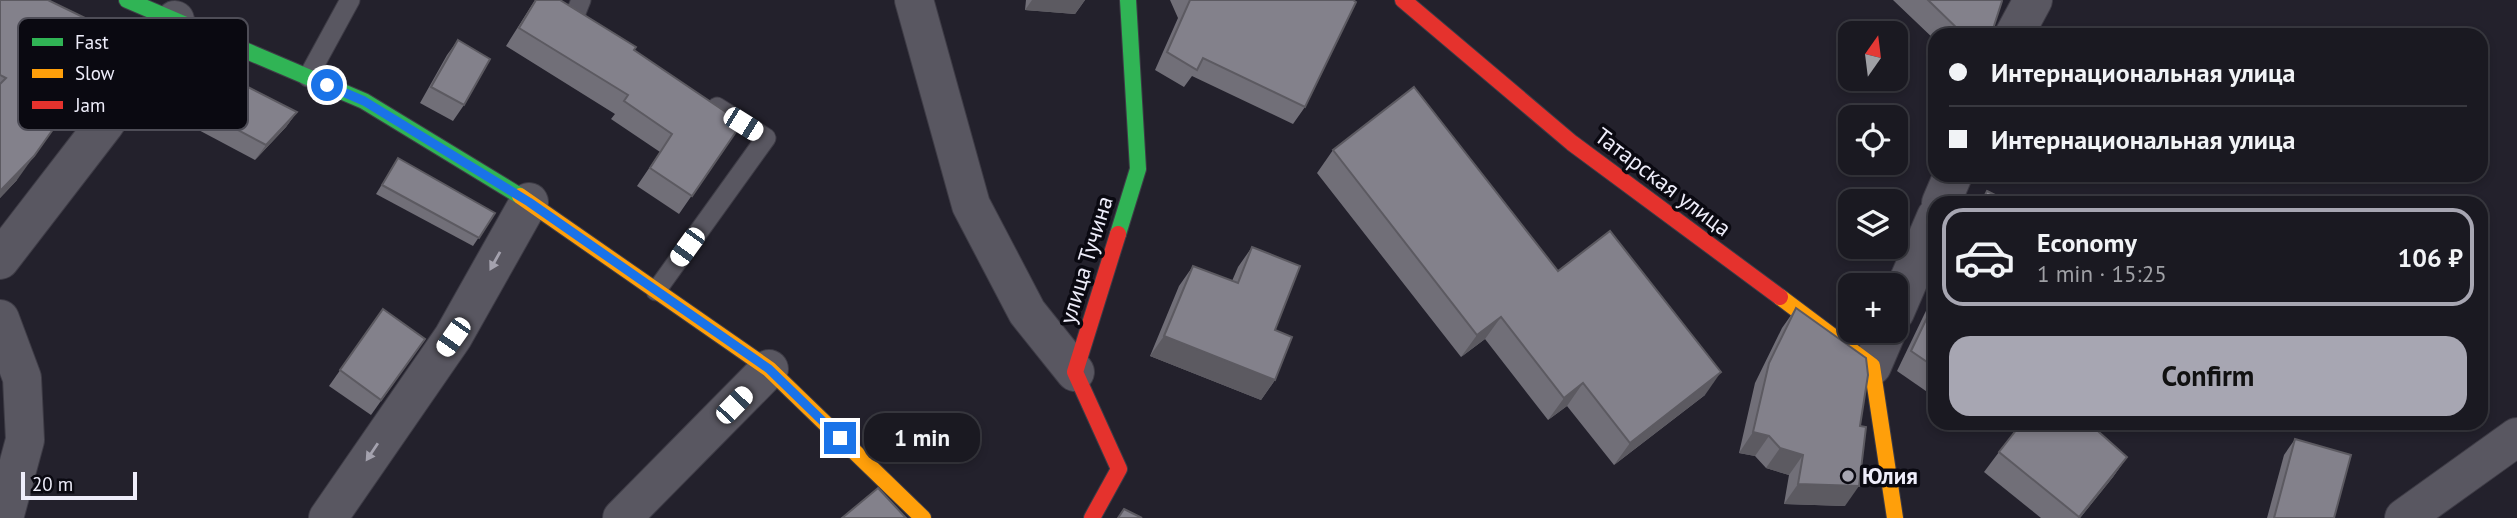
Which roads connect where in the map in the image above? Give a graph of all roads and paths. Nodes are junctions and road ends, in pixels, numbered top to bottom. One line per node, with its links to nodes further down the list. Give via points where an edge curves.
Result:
1 (127, 0): 8 (street)
2 (350, 0): 12 (lane)
3 (581, 0): 10 (lane, via 567,16)
4 (914, 0): 24 (street, via 971,205 1027,312)
5 (1129, 0): 24 (street, улица Тучина, via 1138,169)
6 (1403, 0): 22 (street, Татарская улица, via 1572,143)
7 (2033, 0): 9 (street)
8 (170, 18)
9 (2018, 28)
10 (593, 32)
11 (248, 51): 12 (street)
12 (308, 77): 15 (street, via 364,101)
13 (697, 95): 19 (lane, via 766,138)
14 (100, 130): 17 (street)
15 (529, 202): 19 (street); 27 (street, one-way to 27, via 453,337)
16 (1928, 236): 18 (street)
17 (0, 260)
18 (1908, 282)
19 (656, 291): 23 (street)
20 (0, 319): 26 (street, via 22,378 25,440)
21 (1882, 343): 22 (street)
22 (1872, 366): 31 (street)
23 (769, 369): 28 (street); 29 (street)
24 (1074, 372): 30 (street, via 1119,469)
25 (2517, 437): 32 (street)
26 (4, 518)
27 (328, 518)
28 (622, 518)
29 (923, 518)
30 (1092, 518)
31 (1895, 518)
32 (2404, 518)

